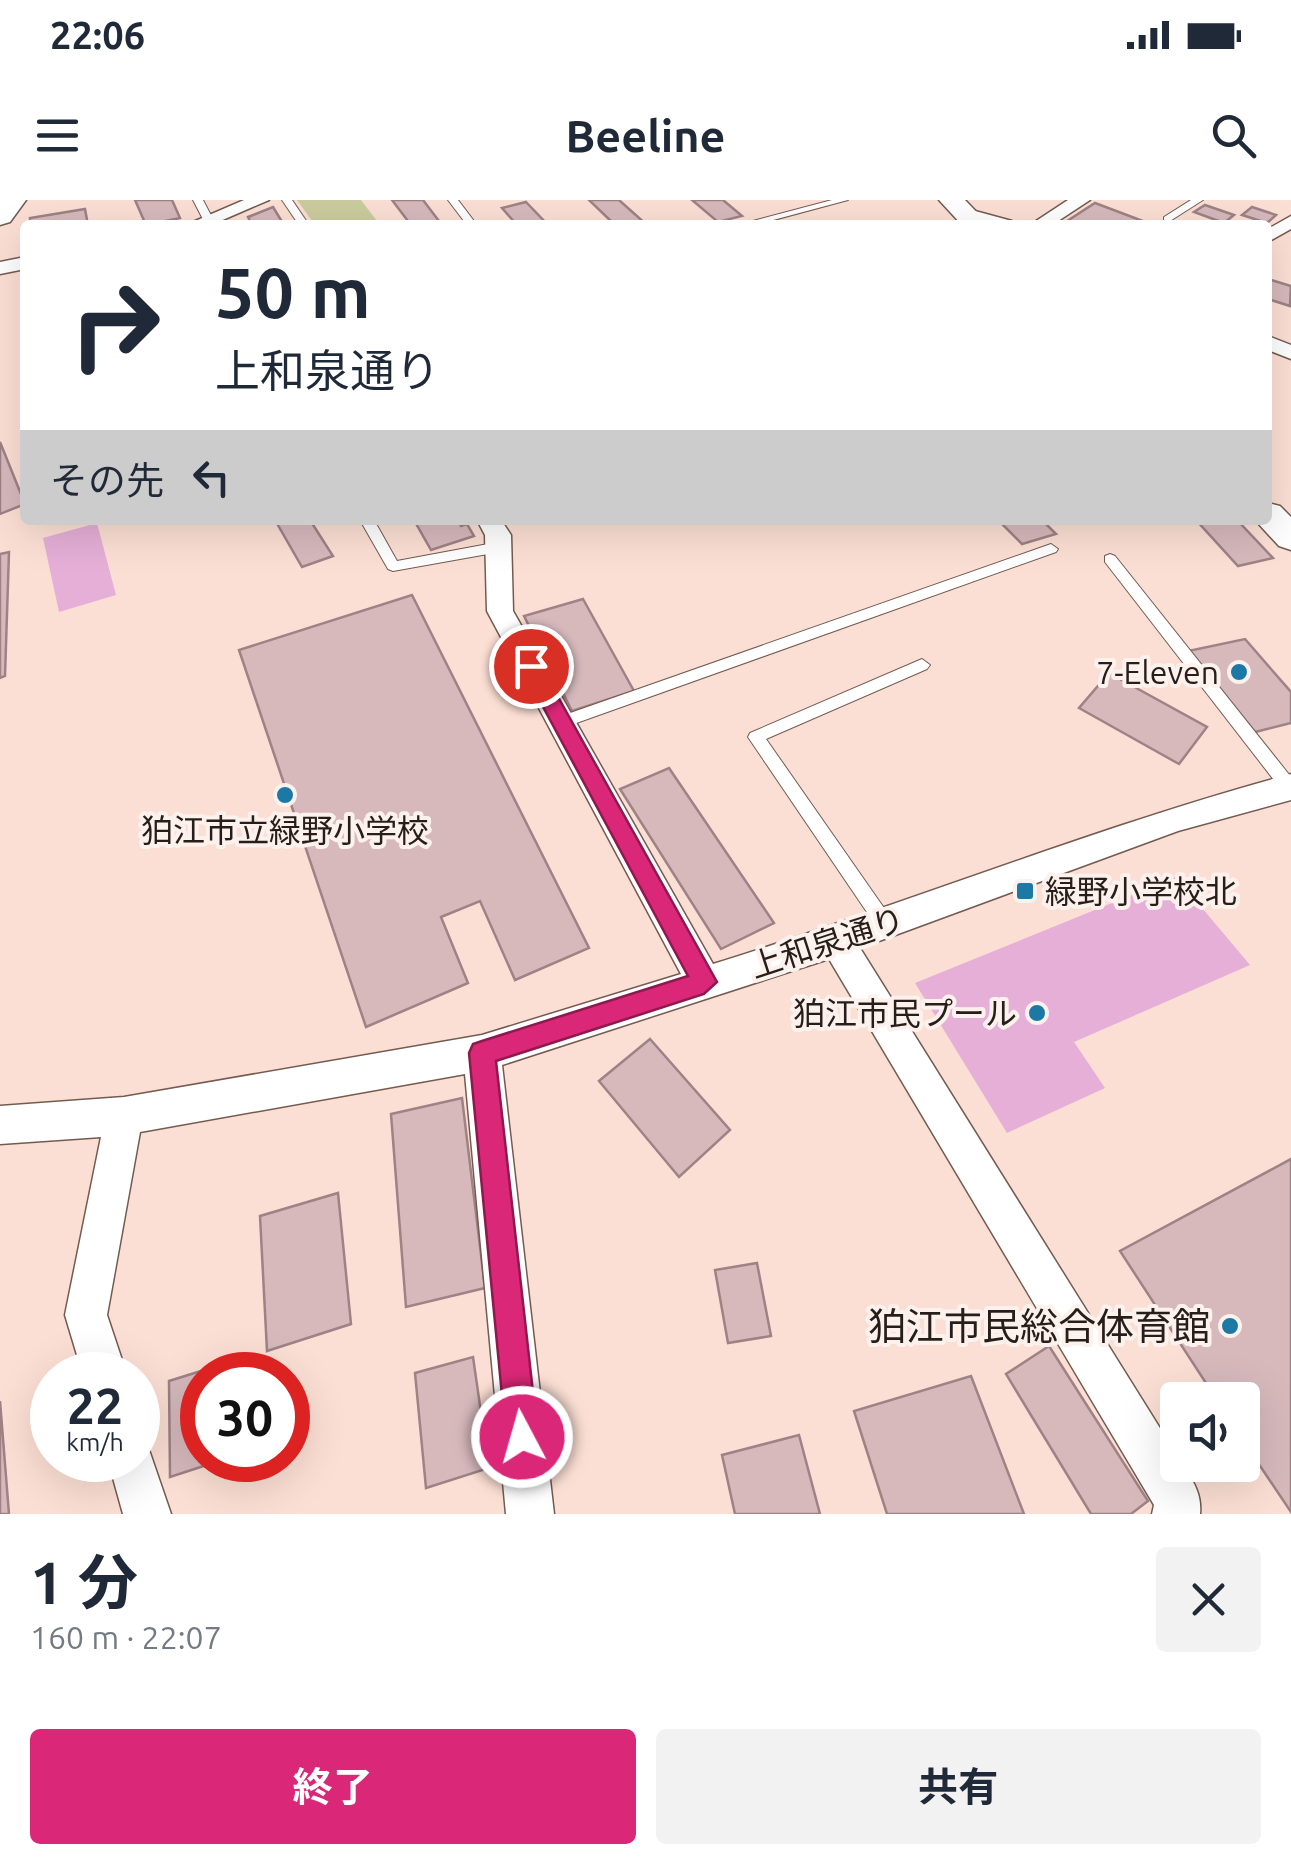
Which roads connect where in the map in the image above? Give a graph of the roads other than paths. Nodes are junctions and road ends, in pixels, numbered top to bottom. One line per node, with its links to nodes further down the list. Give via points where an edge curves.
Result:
1 (12, 200): 8 (main road)
2 (260, 200): 10 (street)
3 (453, 200): 11 (lane)
4 (843, 200): 12 (lane)
5 (1081, 200): 14 (street)
6 (1198, 200): 9 (lane)
7 (963, 212): 13 (street)
8 (0, 216)
9 (1167, 219)
10 (212, 220)
11 (468, 220)
12 (763, 220)
13 (989, 220)
14 (1047, 220)
15 (1272, 518): 18 (street)
16 (370, 525): 17 (lane, via 394,566)
17 (494, 534): 22 (street, via 500,612)
18 (1291, 538)
19 (1051, 548): 22 (lane)
20 (1110, 560): 23 (lane)
21 (922, 665): 24 (lane, via 756,737)
22 (562, 722): 26 (street)
23 (1291, 787): 24 (street, 上和泉通り, via 1175,819)
24 (885, 924): 25 (street, 上和泉通り)
25 (837, 941): 26 (street, 上和泉通り); 34 (street, via 1178,1501)
26 (704, 982): 27 (street, 上和泉通り)
27 (482, 1053): 28 (street, 上和泉通り); 33 (street)
28 (124, 1116): 29 (street, 上和泉通り); 30 (street, via 86,1315)
29 (0, 1125)
30 (97, 1352)
31 (138, 1482): 32 (street)
32 (147, 1514)
33 (530, 1514)
34 (1176, 1514)

